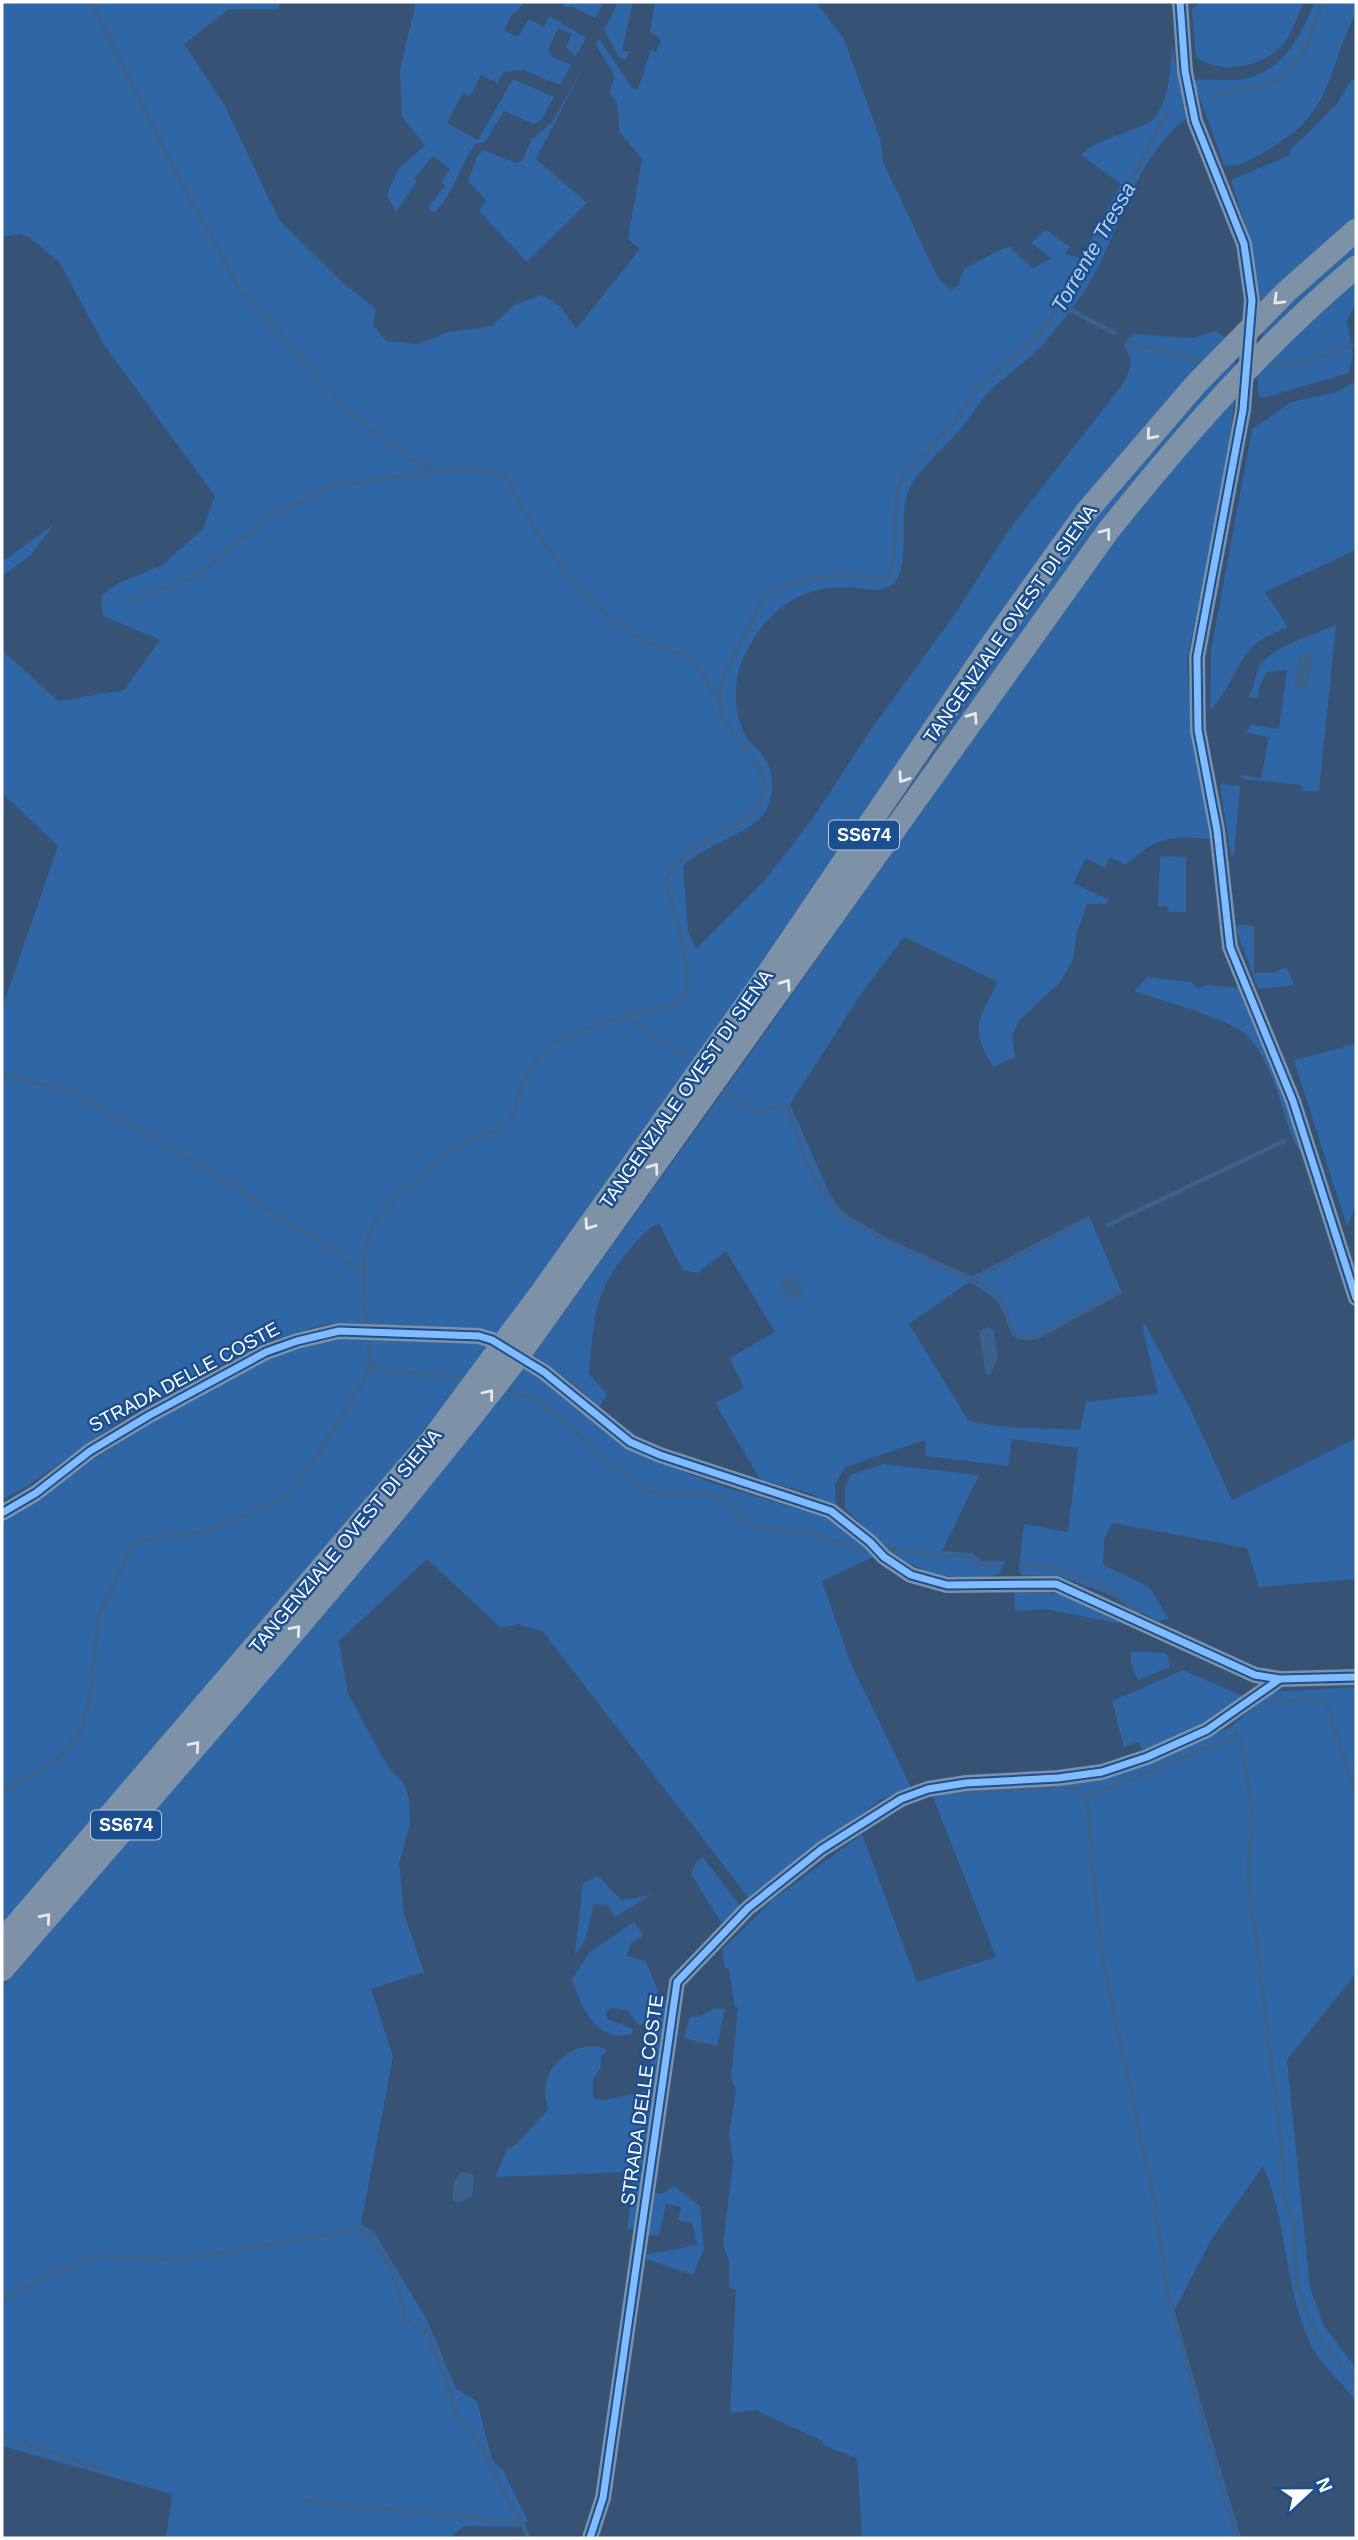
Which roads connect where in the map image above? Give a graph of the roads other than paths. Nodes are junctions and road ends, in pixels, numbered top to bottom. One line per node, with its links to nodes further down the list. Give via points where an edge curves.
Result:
1 (1180, 2): 4 (street, via 1185,71 1195,121 1244,244 1252,300 1245,391 1195,677 1197,722 1217,830 1230,947)
2 (1356, 230): 5 (highway, TANGENZIALE OVEST DI SIENA / SS674, one-way to 5, via 1196,384 1080,522)
3 (1350, 272): 5 (highway, TANGENZIALE OVEST DI SIENA / SS674, one-way to 3, via 1108,531 1213,405)
4 (1349, 1255): 6 (street)
5 (549, 1298): 8 (highway, TANGENZIALE OVEST DI SIENA / SS674)
6 (1356, 1298)
7 (2, 1513): 10 (street, STRADA DELLE COSTE, via 90,1451 266,1352 339,1331 464,1334 492,1340 544,1373 631,1442 831,1511 884,1558 911,1575 947,1585 1056,1584 1241,1671)
8 (245, 1674): 11 (highway, TANGENZIALE OVEST DI SIENA / SS674); 12 (highway, TANGENZIALE OVEST DI SIENA / SS674, one-way to 8)
9 (1356, 1677): 10 (street, STRADA DELLE COSTE)
10 (1280, 1679): 13 (street, STRADA DELLE COSTE, via 1207,1730 1124,1765 1058,1779 928,1789 892,1803 822,1849 748,1908 677,1982 603,2498)
11 (2, 1941)
12 (2, 1970)
13 (590, 2538)

